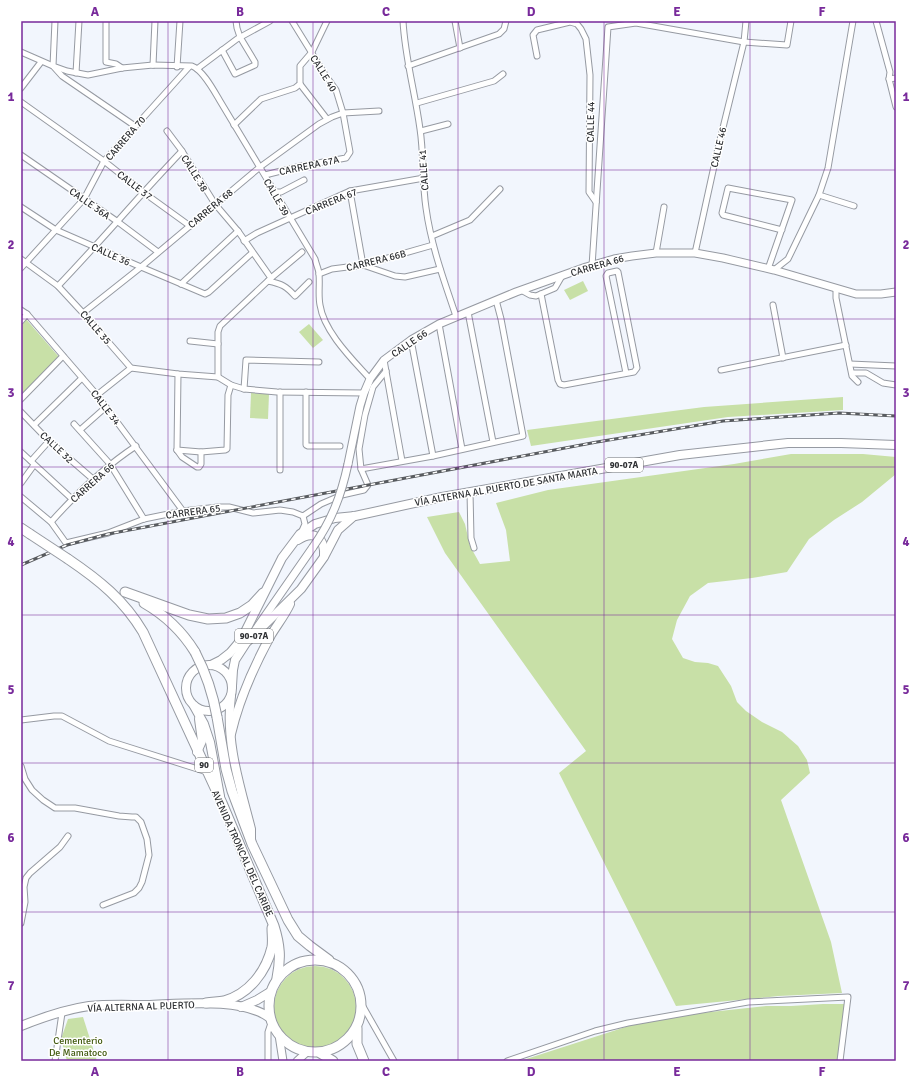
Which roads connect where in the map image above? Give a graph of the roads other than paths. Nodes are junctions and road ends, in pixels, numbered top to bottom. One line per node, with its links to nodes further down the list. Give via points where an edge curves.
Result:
1 (55, 21): 25 (street)
2 (79, 21): 32 (street)
3 (106, 21): 30 (street, via 106,62)
4 (155, 21): 26 (street)
5 (180, 21): 28 (street)
6 (236, 21): 17 (street)
7 (270, 21): 17 (street)
8 (292, 21): 22 (street, CALLE 40)
9 (328, 21): 22 (street)
10 (403, 21): 27 (street, CALLE 41)
11 (456, 21): 19 (street)
12 (506, 21): 19 (street, via 502,32)
13 (746, 21): 18 (street, CALLE 46)
14 (791, 21): 18 (street, via 788,45)
15 (853, 21): 61 (street, via 828,168)
16 (876, 21): 35 (street)
17 (240, 37): 20 (street); 20 (street, via 256,64 254,66 235,74)
18 (744, 42): 63 (street, via 636,23 608,27); 82 (street, CALLE 46)
19 (460, 48): 27 (street)
20 (222, 50): 31 (street)
21 (21, 52): 24 (street)
22 (312, 52): 36 (street, via 300,66); 42 (street, CALLE 40, via 336,90)
23 (537, 56): 63 (street, CALLE 44, via 533,35 537,30 570,22 577,24 586,39 590,75 589,192)
24 (41, 62): 25 (street); 37 (street)
25 (52, 66): 32 (street); 46 (street, via 62,76)
26 (153, 66): 28 (street); 30 (street)
27 (408, 66): 39 (street, CALLE 41)
28 (177, 67): 29 (street)
29 (189, 67): 31 (street); 46 (street, CARRERA 70)
30 (122, 68): 32 (street, via 88,75)
31 (197, 69): 45 (street, CALLE 39, via 207,80)
32 (76, 73)
33 (503, 74): 39 (street, via 494,81)
34 (896, 78): 35 (street)
35 (890, 80): 40 (street)
36 (300, 84): 43 (street); 45 (street, via 261,99)
37 (21, 88)
38 (21, 102): 52 (street, CALLE 37)
39 (416, 103): 48 (street, CALLE 41)
40 (896, 107)
41 (379, 111): 42 (street, CARRERA 68)
42 (344, 113): 43 (street, CARRERA 68); 50 (street, CALLE 40)
43 (327, 120): 53 (street, CARRERA 68)
44 (448, 124): 48 (street)
45 (234, 125): 53 (street, CALLE 39)
46 (135, 126): 52 (street, CARRERA 70)
47 (167, 131): 49 (street)
48 (421, 131): 55 (street, CALLE 41)
49 (182, 151): 59 (street, CALLE 38); 64 (street, CALLE 38)
50 (350, 152): 54 (street, CARRERA 67A, via 346,158)
51 (21, 155): 62 (street, CALLE 36A)
52 (104, 161): 59 (street, CALLE 37); 62 (street, CARRERA 70)
53 (260, 167): 54 (street, CALLE 39); 64 (street, CARRERA 68)
54 (265, 175): 60 (street, CALLE 39)
55 (424, 178): 58 (street, CARRERA 67); 74 (street, CALLE 41, via 426,208)
56 (304, 180): 60 (street, CARRERA 67A, via 281,192)
57 (500, 189): 74 (street, via 470,220)
58 (350, 191): 68 (street, CARRERA 67); 84 (street)
59 (143, 192): 69 (street, CALLE 38); 70 (street, CALLE 37)
60 (275, 192): 68 (street, CALLE 39)
61 (818, 195): 66 (street); 89 (street, via 788,259)
62 (84, 199): 69 (street, CALLE 36A); 71 (street, CARRERA 70)
63 (596, 202): 85 (street)
64 (215, 204): 70 (street, CARRERA 68); 73 (street, CALLE 38)
65 (21, 206): 71 (street, CALLE 36)
66 (854, 206)
67 (664, 207): 81 (street)
68 (290, 218): 75 (street, CARRERA 67); 90 (street, CALLE 39, via 315,259)
69 (118, 222): 77 (street, CALLE 38); 78 (street, CALLE 36A)
70 (190, 226): 78 (street, CARRERA 68)
71 (56, 230): 77 (street, CALLE 36); 83 (street, CARRERA 70)
72 (782, 230): 72 (street, via 792,200 729,187 727,189 723,215); 89 (street)
73 (238, 231): 75 (street, CALLE 38); 94 (street)
74 (432, 236): 76 (street, CALLE 41)
75 (244, 241): 80 (street, CALLE 38)
76 (434, 245): 84 (street, CARRERA 66B); 88 (street, CALLE 41)
77 (96, 247): 87 (street, CALLE 36); 95 (street, CALLE 38)
78 (158, 252): 87 (street, CARRERA 68)
79 (302, 252): 92 (street)
80 (252, 253): 92 (street, CALLE 38); 94 (street, CALLE 36, via 205,294)
81 (656, 253): 82 (street, CARRERA 66); 85 (street, CARRERA 66, via 614,259)
82 (695, 253): 89 (street, CARRERA 66)
83 (23, 261): 86 (street, CARRERA 70); 95 (street, CALLE 35)
84 (363, 265): 88 (street, via 405,277); 90 (street, CARRERA 66B, via 332,269)
85 (592, 266): 91 (street, CARRERA 66)
86 (21, 268)
87 (141, 268): 94 (street, CALLE 36); 104 (street, CARRERA 68)
88 (440, 269): 106 (street, CALLE 41)
89 (771, 269): 96 (street, CARRERA 66)
90 (319, 274): 127 (street, CALLE 39, via 318,288 323,317 344,350)
91 (562, 276): 97 (street, CARRERA 66); 99 (street, via 555,288)
92 (270, 280): 93 (street, via 282,284 295,296); 111 (street, via 222,322)
93 (309, 282)
94 (181, 284)
95 (58, 286): 104 (street, CALLE 35)
96 (836, 288): 98 (street, CARRERA 66, via 856,294); 112 (street)
97 (521, 290): 99 (street, via 533,296); 100 (street, CARRERA 66)
98 (896, 292)
99 (541, 294): 122 (street, via 560,384)
100 (496, 300): 103 (street, CARRERA 66); 143 (street, via 523,436)
101 (773, 305): 114 (street)
102 (21, 310): 105 (street, CALLE 34)
103 (468, 312): 106 (street, CARRERA 66); 143 (street)
104 (83, 313): 119 (street, CALLE 35)
105 (27, 314): 107 (street); 113 (street, CALLE 34)
106 (456, 316): 108 (street, CALLE 66)
107 (21, 321)
108 (439, 324): 109 (street, CALLE 66); 147 (street)
109 (411, 340): 115 (street, CALLE 66); 151 (street)
110 (190, 341): 111 (street)
111 (218, 344): 125 (street)
112 (846, 345): 114 (street); 117 (street)
113 (63, 356): 126 (street, CALLE 34); 136 (street)
114 (783, 358): 120 (street)
115 (384, 360): 121 (street); 127 (street, CALLE 66)
116 (319, 362): 131 (street, via 246,360)
117 (850, 364): 118 (street); 123 (street)
118 (896, 366)
119 (131, 368): 124 (street); 135 (street)
120 (721, 370)
121 (386, 371): 152 (street); 155 (street, via 373,387 365,415 359,449)
122 (626, 373): 122 (street, via 606,276 616,271 619,274 636,368 634,372)
123 (852, 373): 128 (street); 130 (street, via 866,373 883,383)
124 (178, 374): 125 (street); 148 (street)
125 (218, 377): 129 (street)
126 (82, 378): 135 (street, CALLE 34); 140 (street)
127 (370, 378): 134 (street)
128 (858, 382)
129 (231, 385): 131 (street); 150 (street, via 228,395 228,446 224,450)
130 (896, 385)
131 (244, 389): 132 (street)
132 (280, 392): 133 (street); 156 (street)
133 (306, 392): 134 (street); 146 (street, via 306,444)
134 (364, 393): 176 (street, bridge, via 342,489 334,512 313,547)
135 (97, 395): 137 (street, CALLE 34)
136 (21, 399)
137 (106, 407): 141 (street); 145 (street, CALLE 34)
138 (21, 412): 140 (street, CALLE 32)
139 (74, 424): 141 (street)
140 (34, 425): 142 (street, CALLE 32)
141 (80, 430): 154 (street)
142 (49, 441): 153 (street); 157 (street, CALLE 32)
143 (494, 442): 147 (street)
144 (896, 445): 159 (main road, VÍA ALTERNA AL PUERTO DE SANTA MARTA / 90-07A, via 788,443 680,455)
145 (136, 446): 154 (street, CARRERA 66); 162 (street, CALLE 34)
146 (340, 446)
147 (462, 449): 151 (street)
148 (177, 450): 150 (street); 150 (street, via 182,457 197,467 201,464)
149 (21, 452): 153 (street)
150 (201, 452)
151 (433, 456): 152 (street)
152 (402, 461): 155 (street)
153 (33, 463): 158 (street); 161 (street)
154 (110, 464): 157 (street, CARRERA 66); 165 (street)
155 (361, 469): 163 (street, via 367,487 321,504)
156 (280, 470)
157 (94, 480): 161 (street, CARRERA 66)
158 (21, 483)
159 (470, 492): 164 (main road, VÍA ALTERNA AL PUERTO DE SANTA MARTA / 90-07A); 170 (street, via 471,538)
160 (21, 497): 166 (street)
161 (72, 499): 166 (street, CARRERA 66)
162 (183, 511): 163 (street, CARRERA 65, via 229,507 254,513 280,510); 165 (street, CARRERA 65)
163 (303, 516): 168 (street, via 305,524)
164 (355, 516): 168 (main road, VÍA ALTERNA AL PUERTO DE SANTA MARTA / 90-07A, via 315,524); 171 (main road, VÍA ALTERNA AL PUERTO DE SANTA MARTA / 90-07A, via 338,530)
165 (144, 519): 166 (street, CARRERA 65, via 108,533 66,543)
166 (51, 522)
167 (21, 528): 172 (highway, AVENIDA TRONCAL DEL CARIBE / 90, bridge)
168 (300, 534): 169 (main road, VÍA ALTERNA AL PUERTO DE SANTA MARTA / 90-07A)
169 (290, 546): 171 (main road, via 302,537 313,535 322,542); 174 (main road, VÍA ALTERNA AL PUERTO DE SANTA MARTA / 90-07A)
170 (474, 548)
171 (324, 557): 175 (main road, VÍA ALTERNA AL PUERTO DE SANTA MARTA / 90-07A)
172 (88, 573): 173 (highway, AVENIDA TRONCAL DEL CARIBE / 90); 184 (highway, AVENIDA TRONCAL DEL CARIBE / 90, via 117,596 137,622)
173 (125, 592): 174 (highway, via 189,616 208,619 226,618 240,613); 189 (highway, AVENIDA TRONCAL DEL CARIBE / 90, bridge, via 177,628 195,652 209,683 218,717 226,769)
174 (264, 593): 176 (main road, VÍA ALTERNA AL PUERTO DE SANTA MARTA / 90-07A)
175 (294, 596): 176 (main road, VÍA ALTERNA AL PUERTO DE SANTA MARTA / 90-07A); 183 (main road, via 257,662)
176 (244, 642): 177 (main road, VÍA ALTERNA AL PUERTO DE SANTA MARTA / 90-07A); 178 (main road, VÍA ALTERNA AL PUERTO DE SANTA MARTA / 90-07A, via 232,670)
177 (211, 665): 178 (main road, via 223,669 228,674); 180 (main road, via 197,668 188,679 187,693)
178 (232, 686): 179 (main road)
179 (231, 696): 180 (main road, via 228,702 215,710 208,711); 183 (main road)
180 (194, 705): 181 (main road)
181 (198, 714): 184 (main road, via 202,741); 187 (main road, via 210,742)
182 (21, 720): 186 (street, via 62,716 109,742)
183 (231, 734): 189 (main road)
184 (197, 752): 186 (highway, AVENIDA TRONCAL DEL CARIBE / 90)
185 (21, 766): 190 (street, via 32,790 54,808 75,808 132,817 141,822 149,855 142,882 134,892)
186 (207, 772): 187 (highway, AVENIDA TRONCAL DEL CARIBE / 90)
187 (222, 803): 191 (highway, AVENIDA TRONCAL DEL CARIBE / 90)
188 (68, 836): 192 (street, via 60,847 26,878)
189 (252, 844): 193 (highway, AVENIDA TRONCAL DEL CARIBE / 90, via 298,936)
190 (103, 904)
191 (266, 908): 194 (highway, AVENIDA TRONCAL DEL CARIBE / 90, via 280,945 281,962); 196 (highway, via 272,926 272,945 267,964 256,980 242,993 225,1001)
192 (21, 923)
193 (333, 964): 194 (highway, 90, via 318,960 303,961 289,967); 197 (highway, 90, via 342,969 355,984)
194 (278, 978): 195 (highway, 90)
195 (270, 992): 198 (main road, VÍA ALTERNA AL PUERTO); 200 (highway, 90, via 268,1005)
196 (206, 1003): 198 (main road, VÍA ALTERNA AL PUERTO); 199 (main road, VÍA ALTERNA AL PUERTO, via 88,1006)
197 (361, 1003): 202 (highway, 90); 212 (street)
198 (240, 1007): 200 (main road, VÍA ALTERNA AL PUERTO, via 262,1012)
199 (62, 1013): 201 (main road, VÍA ALTERNA AL PUERTO); 206 (street)
200 (271, 1020): 203 (highway, 90); 207 (street, via 268,1032)
201 (21, 1026)
202 (357, 1026): 205 (highway, 90, via 352,1035 338,1047); 211 (highway, 90, via 357,1044)
203 (279, 1036): 204 (highway, 90, via 296,1049); 208 (street)
204 (307, 1052): 205 (highway, 90); 209 (street)
205 (320, 1053): 210 (highway, 90)
206 (54, 1061)
207 (268, 1061)
208 (284, 1061)
209 (297, 1061)
210 (333, 1061)
211 (364, 1061)
212 (394, 1061)
213 (507, 1061): 214 (street, via 628,1023 748,1002 848,997)
214 (840, 1061)

